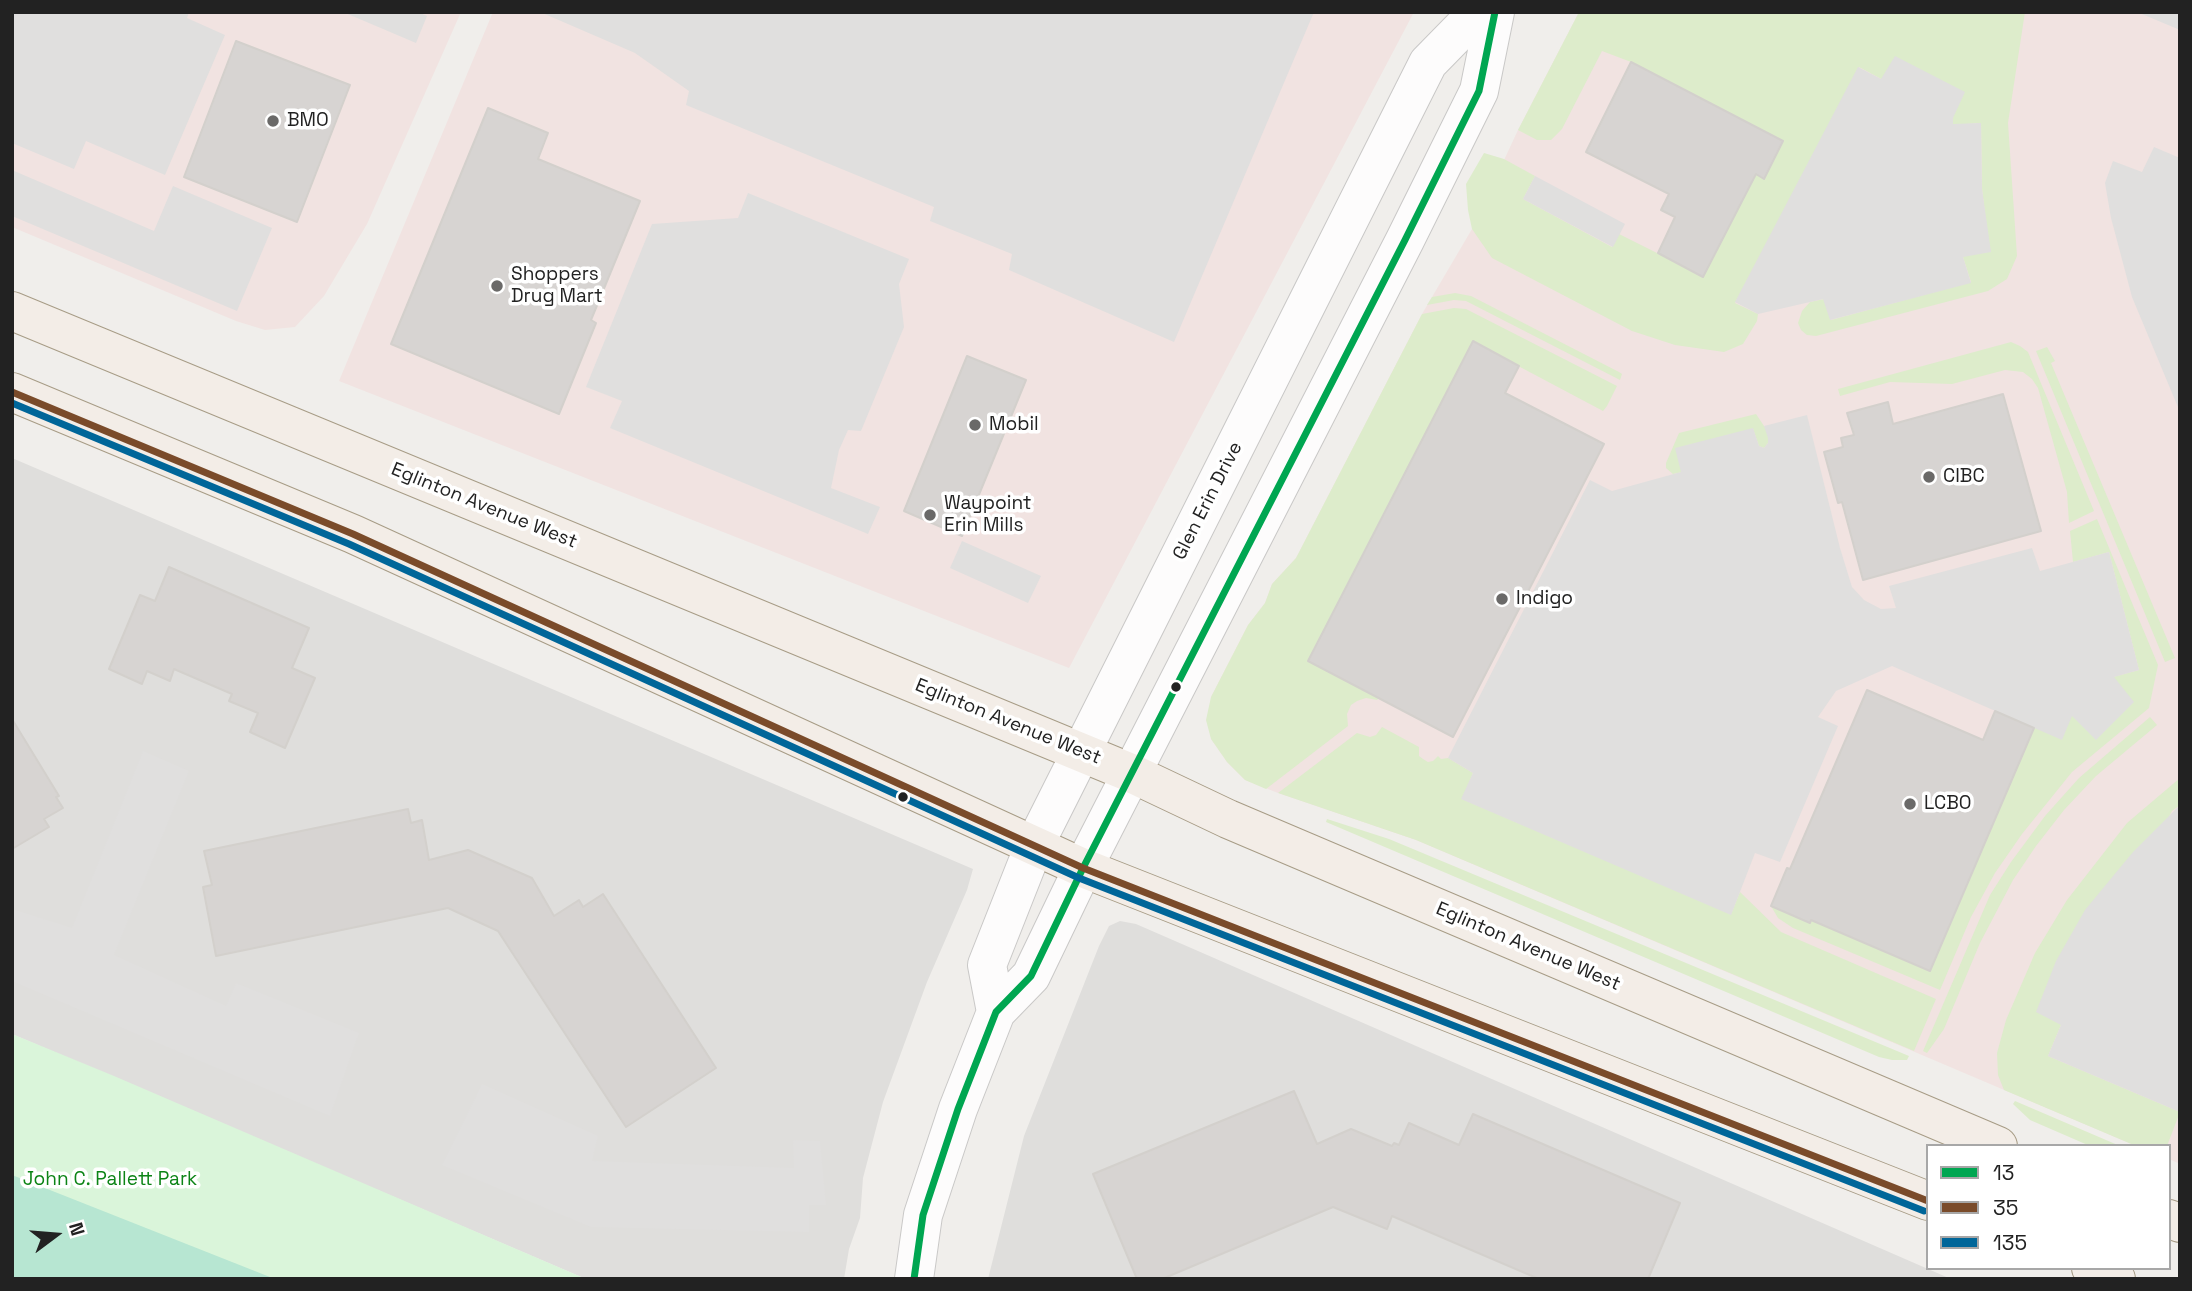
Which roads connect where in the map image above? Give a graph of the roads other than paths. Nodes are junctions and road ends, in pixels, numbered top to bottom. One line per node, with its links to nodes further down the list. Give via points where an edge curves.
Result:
1 (1478, 12): 5 (street, Glen Erin Drive, via 1428,63)
2 (1495, 12): 6 (street, via 1479,91)
3 (12, 311): 5 (main road, Eglinton Avenue West)
4 (12, 392): 7 (main road, via 353,534)
5 (1081, 752): 6 (main road, Eglinton Avenue West); 7 (street, Glen Erin Drive)
6 (1131, 773): 8 (street); 10 (main road, Eglinton Avenue West, via 1240,825)
7 (1034, 846): 8 (main road); 9 (street, Glen Erin Drive, via 987,965)
8 (1083, 868): 9 (street, via 1031,976); 11 (main road)
9 (996, 1012): 13 (street, via 923,1215)
10 (1993, 1144)
11 (1926, 1200)
12 (2096, 1270): 14 (main road)
13 (914, 1279)
14 (2116, 1279)

